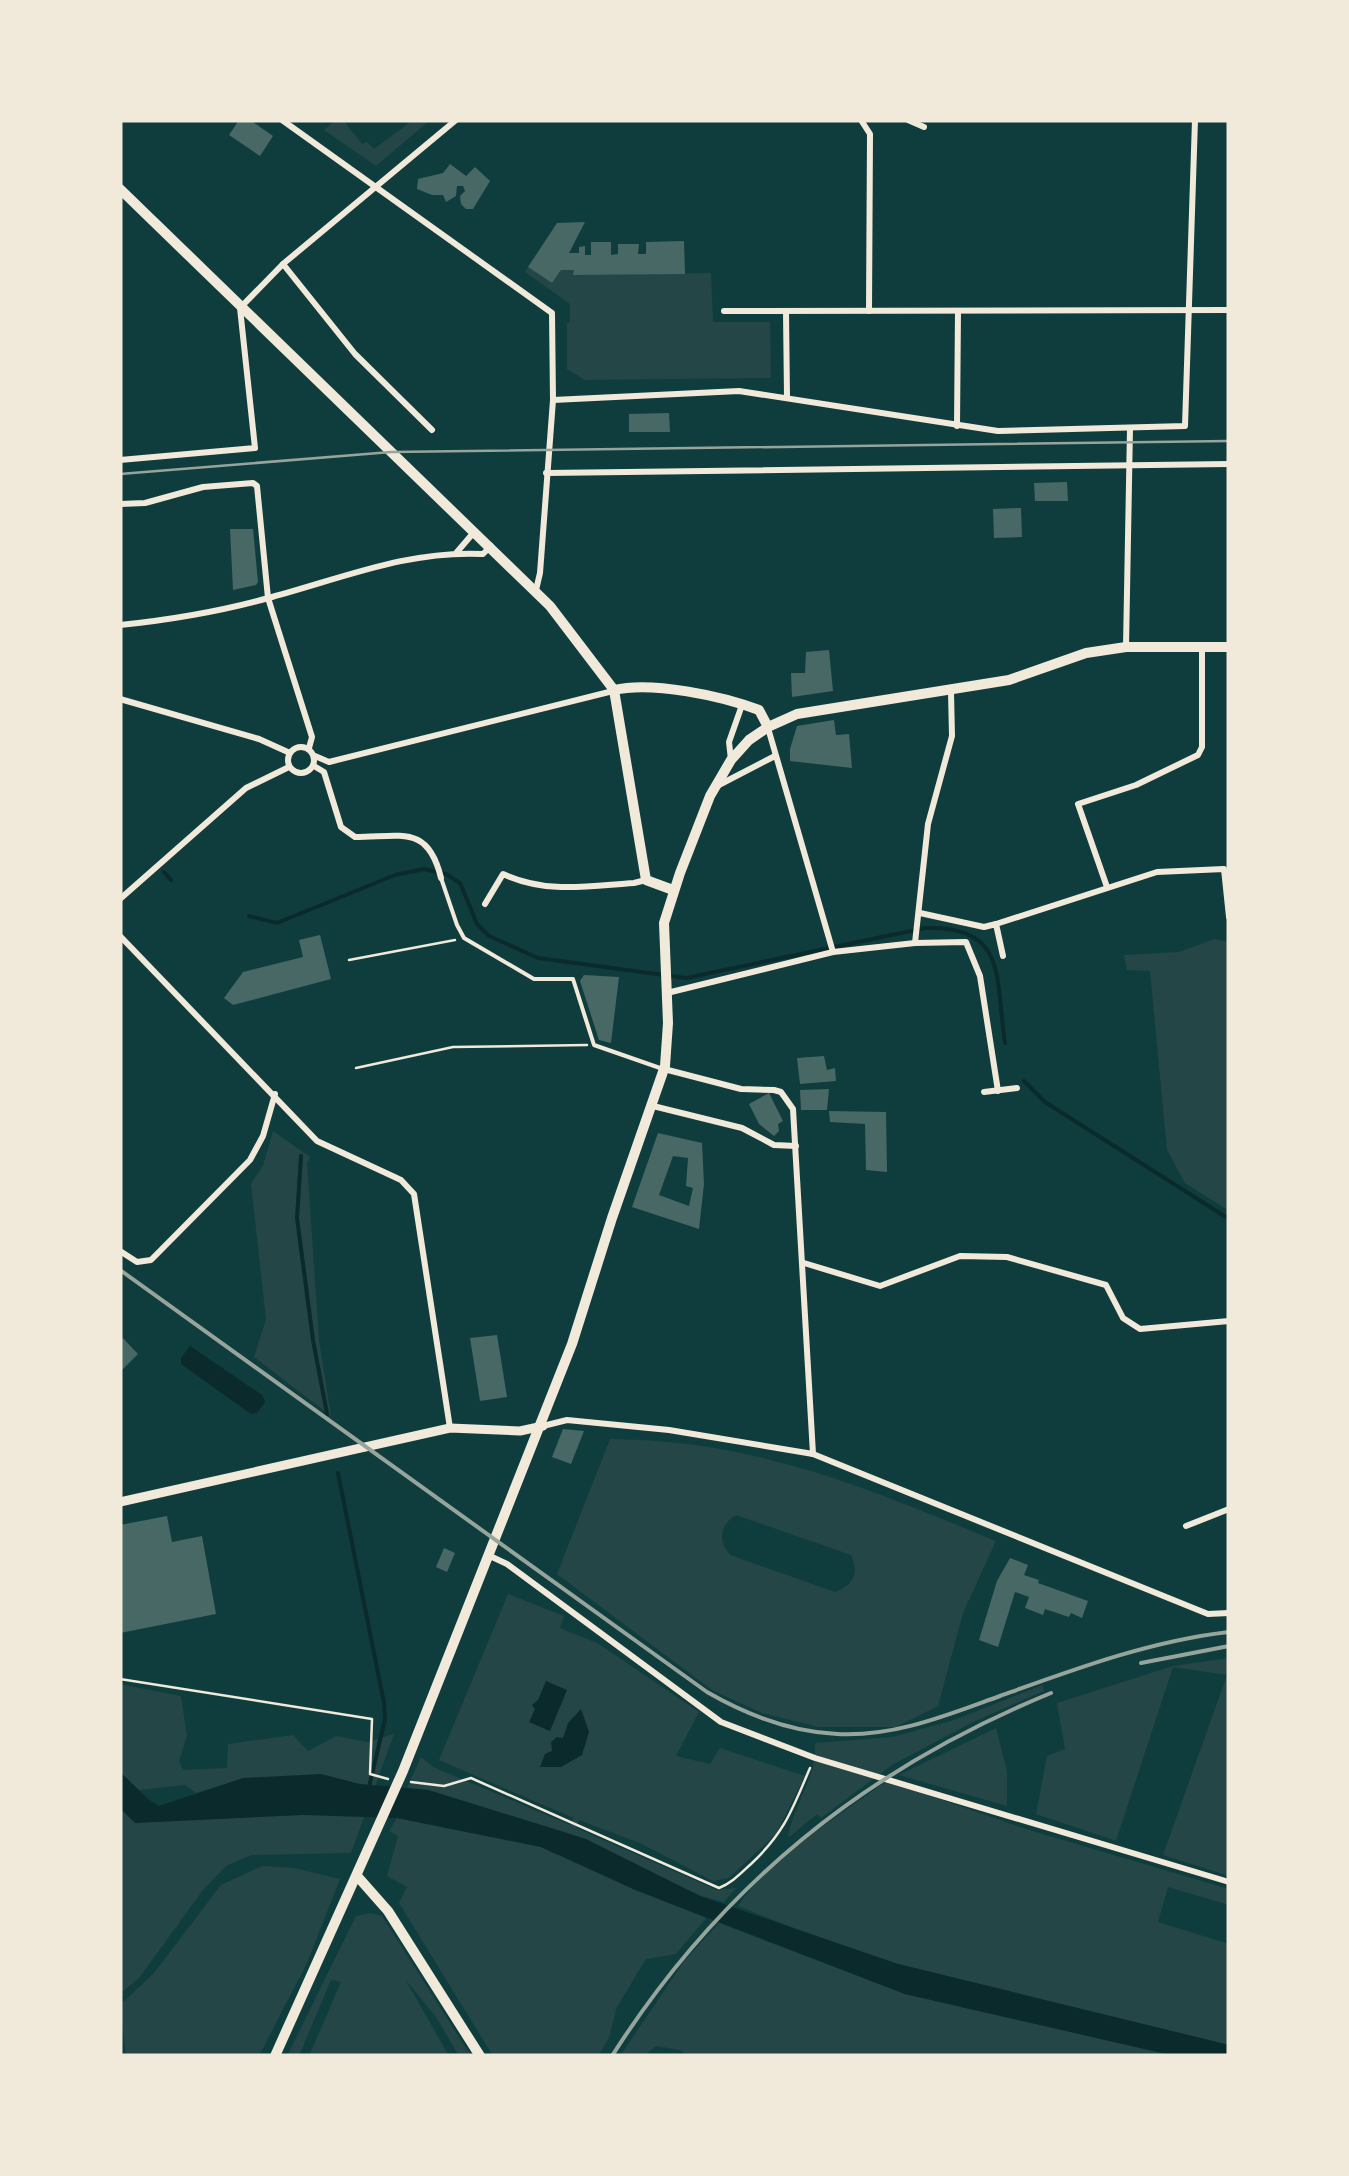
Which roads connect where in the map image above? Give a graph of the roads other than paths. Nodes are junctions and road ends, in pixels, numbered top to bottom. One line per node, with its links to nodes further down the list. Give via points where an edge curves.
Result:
1 (282, 120): 7 (street)
2 (456, 120): 7 (street)
3 (861, 120): 16 (street, via 870,134)
4 (908, 120): 6 (street)
5 (1195, 120): 12 (street)
6 (924, 127)
7 (378, 186): 9 (street); 18 (street, via 552,314)
8 (120, 189): 10 (main road)
9 (282, 264): 10 (street); 21 (street, via 355,354)
10 (240, 308): 22 (street, via 255,448); 27 (main road)
11 (958, 310): 12 (street); 16 (street); 19 (street)
12 (1187, 310): 13 (street); 20 (street, via 1184,426)
13 (1229, 310)
14 (724, 311): 15 (street)
15 (786, 312): 16 (street); 17 (street)
16 (869, 312)
17 (788, 397): 18 (street, via 738,391); 19 (street)
18 (553, 400): 25 (street)
19 (957, 426): 20 (street)
20 (1130, 428): 24 (street)
21 (432, 430)
22 (120, 460)
23 (1229, 464): 24 (street)
24 (1131, 465): 25 (street); 33 (street)
25 (546, 473): 30 (street)
26 (120, 504): 31 (street, via 253,483)
27 (475, 531): 28 (main road); 29 (street)
28 (491, 546): 29 (street, via 483,554); 30 (main road)
29 (456, 552): 31 (street, via 396,560)
30 (536, 590): 36 (main road)
31 (268, 598): 32 (street); 41 (street, via 312,737)
32 (120, 625)
33 (1126, 647): 34 (main road); 37 (main road)
34 (1202, 647): 35 (main road); 51 (street, via 1198,754 1078,804)
35 (1229, 647)
36 (614, 690): 39 (main road, via 635,685); 43 (street, via 329,762); 50 (main road)
37 (951, 692): 40 (main road, via 797,714); 55 (street, via 952,736 928,824)
38 (120, 699): 42 (street)
39 (742, 704): 40 (main road, via 759,710); 45 (street, via 729,742)
40 (768, 727): 44 (street); 45 (main road)
41 (309, 748): 42 (street); 43 (street)
42 (290, 753): 47 (street)
43 (315, 756): 46 (street)
44 (775, 756): 48 (street); 60 (street)
45 (731, 760): 48 (main road)
46 (314, 766): 47 (street, via 297,774); 49 (street, via 324,772 347,834 418,837)
47 (289, 767): 53 (street, via 246,788)
48 (716, 787): 52 (main road)
49 (441, 878): 63 (lane, via 464,938 534,979 573,978 594,1046)
50 (646, 880): 52 (main road); 54 (street, via 545,887 503,874)
51 (1107, 886): 56 (street, via 1157,872 1224,869); 57 (street)
52 (673, 890): 62 (main road, via 664,923)
53 (120, 900)
54 (486, 904)
55 (920, 913): 57 (street); 59 (street)
56 (1229, 917)
57 (996, 924): 61 (street)
58 (120, 936): 67 (street)
59 (915, 938): 60 (street); 65 (street, via 966,942 980,976)
60 (832, 950): 62 (street)
61 (1003, 956)
62 (666, 989): 63 (main road)
63 (664, 1070): 68 (main road); 69 (street, via 741,1090 781,1092 793,1109)
64 (1017, 1088): 65 (street)
65 (998, 1091): 66 (street)
66 (984, 1092)
67 (275, 1094): 70 (street, via 250,1160 151,1260 137,1262); 74 (street, via 318,1141 400,1180 414,1194)
68 (653, 1106): 69 (street); 73 (main road)
69 (796, 1146): 71 (street)
70 (120, 1251)
71 (804, 1263): 72 (street, via 880,1286 960,1256 1007,1257 1106,1285 1123,1318 1140,1328); 75 (street)
72 (1229, 1321)
73 (543, 1426): 74 (street); 75 (street, via 567,1420 669,1430); 79 (main road)
74 (450, 1428): 76 (street)
75 (813, 1454): 80 (street, via 1208,1614)
76 (120, 1502)
77 (1229, 1509): 78 (street)
78 (1186, 1526)
79 (490, 1556): 81 (main road); 82 (street, via 721,1722 814,1758)
80 (1229, 1613)
81 (358, 1877): 83 (main road); 84 (main road, via 388,1910)
82 (1229, 1882)
83 (275, 2056)
84 (480, 2056)

